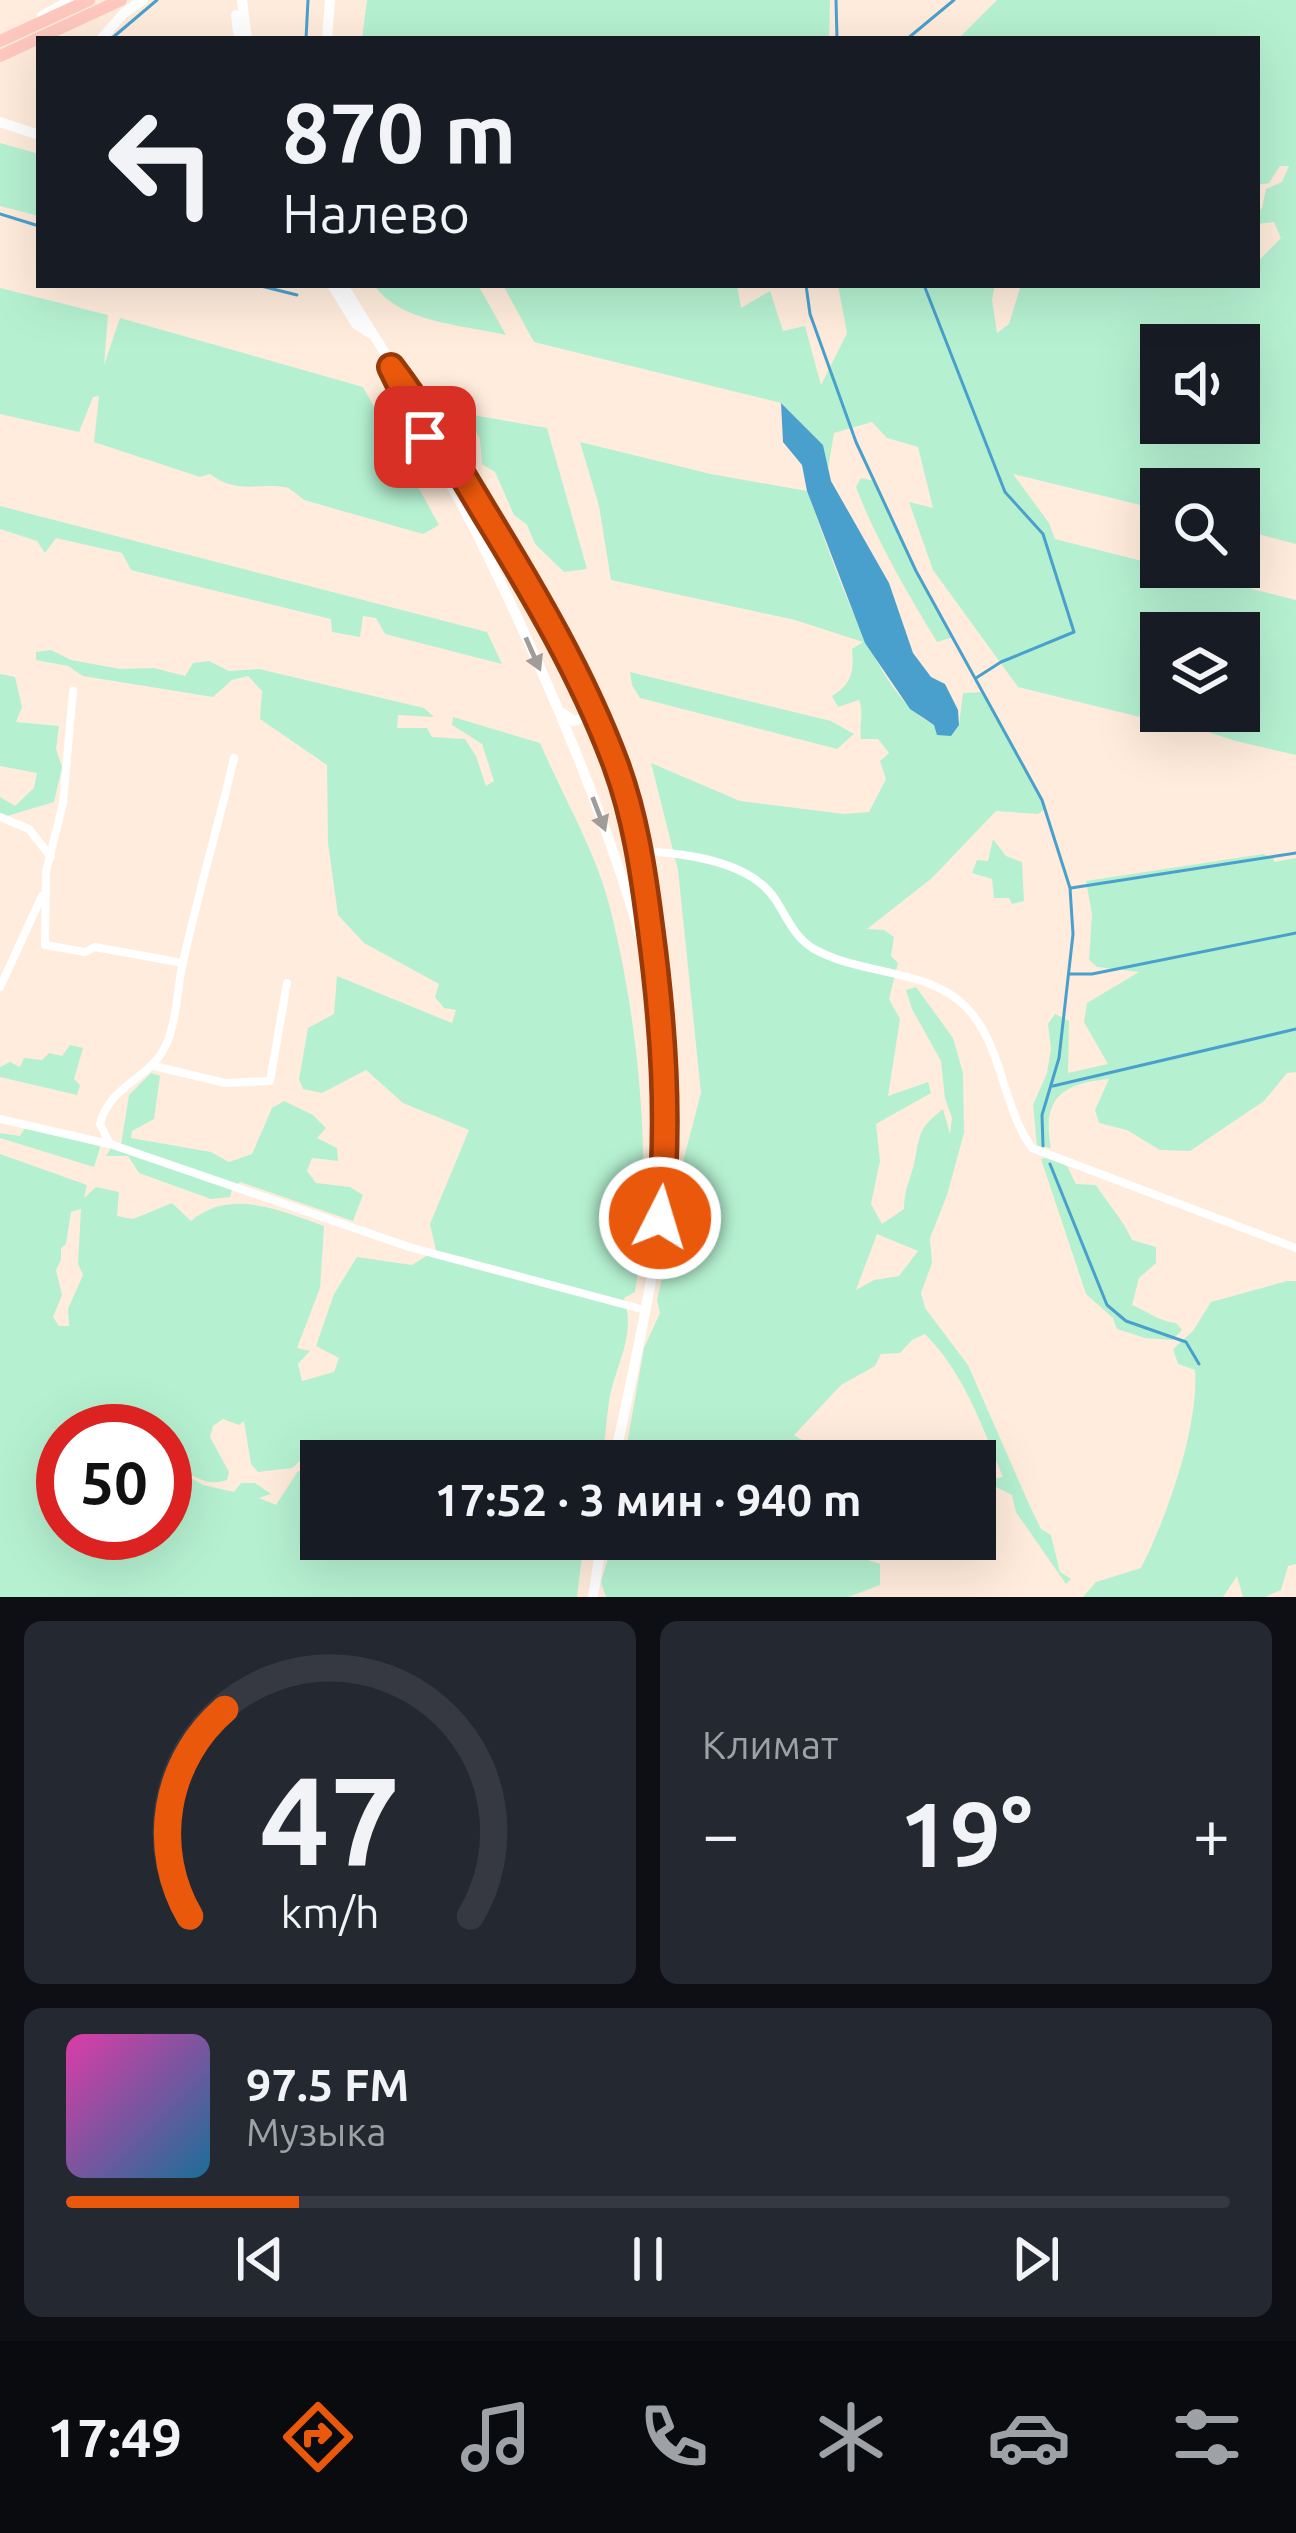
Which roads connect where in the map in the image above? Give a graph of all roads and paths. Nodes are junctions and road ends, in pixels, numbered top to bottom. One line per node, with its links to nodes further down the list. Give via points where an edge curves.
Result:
1 (71, 0): 7 (main road)
2 (89, 0): 7 (highway)
3 (121, 0): 8 (highway)
4 (143, 0): 9 (main road)
5 (238, 0): 10 (main road)
6 (330, 0): 11 (main road)
7 (18, 32): 13 (highway)
8 (43, 36)
9 (103, 36)
10 (243, 36)
11 (327, 36)
12 (36, 39): 14 (highway)
13 (0, 40)
14 (0, 56)
15 (0, 122): 16 (main road)
16 (36, 134)
17 (334, 288): 19 (main road, via 356,324)
18 (349, 288): 19 (main road)
19 (373, 335): 20 (main road)
20 (391, 367): 22 (main road, one-way to 22); 23 (main road, via 530,586)
21 (74, 691): 27 (street)
22 (556, 705): 23 (main road, via 574,722); 32 (main road, one-way to 32, via 633,907)
23 (589, 705): 26 (main road, via 616,763)
24 (235, 758): 29 (street)
25 (0, 817): 27 (street, via 29,829)
26 (640, 851): 32 (main road); 36 (street, via 706,860 747,876 816,950 949,993 980,1026 1032,1148)
27 (52, 858): 28 (street)
28 (44, 890): 29 (street, via 45,945); 31 (street)
29 (183, 963): 33 (street, via 170,1036)
30 (287, 983): 33 (street, via 270,1081 225,1084)
31 (0, 987)
32 (663, 1054): 37 (main road, via 665,1171)
33 (154, 1066): 35 (street, via 104,1106 100,1124)
34 (0, 1119): 35 (street)
35 (110, 1144): 37 (street, via 409,1247)
36 (1296, 1248)
37 (645, 1310): 38 (main road)
38 (618, 1440)
39 (599, 1560): 40 (main road)
40 (593, 1597)

